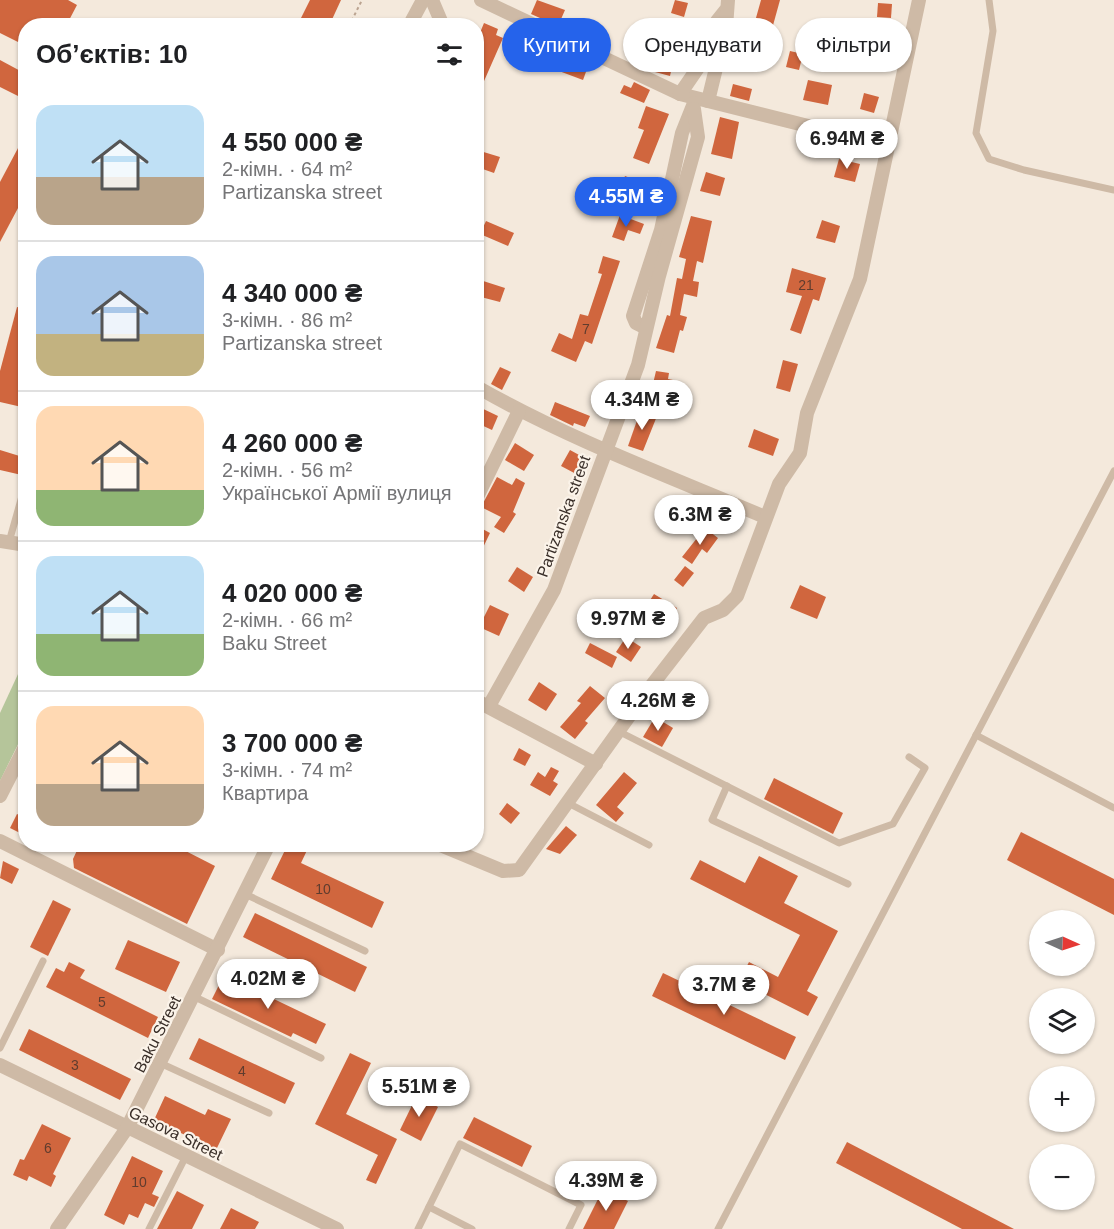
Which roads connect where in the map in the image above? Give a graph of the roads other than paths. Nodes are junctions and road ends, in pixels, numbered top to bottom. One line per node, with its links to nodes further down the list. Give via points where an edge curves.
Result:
1 (423, 0): 7 (street)
2 (432, 0): 8 (street)
3 (481, 0): 9 (street)
4 (919, 0): 12 (street)
5 (989, 0): 13 (lane, via 993,31 976,133 989,159)
6 (726, 5): 9 (street, via 704,59); 10 (street, via 726,27)
7 (413, 18)
8 (440, 18)
9 (680, 94): 11 (street)
10 (708, 102): 11 (street); 12 (street)
11 (694, 104): 16 (street, Partizanska street, via 682,133 661,230 633,316 636,323 646,328 638,365)
12 (888, 146): 20 (street, via 860,279 807,413 800,453 779,484)
13 (1114, 190)
14 (484, 391): 15 (street)
15 (519, 411): 16 (street); 18 (street)
16 (606, 449): 20 (street); 22 (street, Partizanska street, via 554,590)
17 (1114, 471): 25 (lane)
18 (484, 483)
19 (18, 504): 21 (lane)
20 (765, 517): 24 (street, via 737,596 723,610 704,618)
21 (4, 542)
22 (484, 701)
23 (484, 704): 28 (street)
24 (618, 731): 28 (street); 29 (lane)
25 (976, 735): 32 (lane); 59 (lane)
26 (909, 757): 29 (lane, via 925,768 893,824 839,843)
27 (18, 760): 30 (street)
28 (596, 764): 31 (street)
29 (727, 786): 39 (lane, via 712,819)
30 (0, 796)
31 (568, 803): 34 (lane); 38 (street, via 519,870 503,871)
32 (1114, 808)
33 (0, 841): 35 (street)
34 (649, 844)
35 (18, 850)
36 (22, 852): 41 (street)
37 (265, 852): 40 (street, Baku Street)
38 (457, 852)
39 (848, 884)
40 (245, 894): 41 (street, Baku Street); 42 (lane)
41 (218, 950): 44 (street, Baku Street)
42 (365, 951)
43 (42, 961): 45 (lane)
44 (195, 997): 46 (lane); 47 (street, Baku Street)
45 (0, 1048)
46 (321, 1058)
47 (160, 1063): 49 (lane); 50 (street, Baku Street)
48 (0, 1065): 50 (street, Gasova Street)
49 (269, 1113)
50 (127, 1128): 51 (street, Gasova Street); 53 (street, Baku Street)
51 (186, 1156): 54 (lane); 55 (street, Gasova Street)
52 (429, 1207): 56 (lane); 57 (lane); 58 (lane, via 460,1144 581,1205)
53 (57, 1229)
54 (149, 1229)
55 (337, 1229)
56 (418, 1229)
57 (472, 1229)
58 (569, 1229)
59 (718, 1229)

